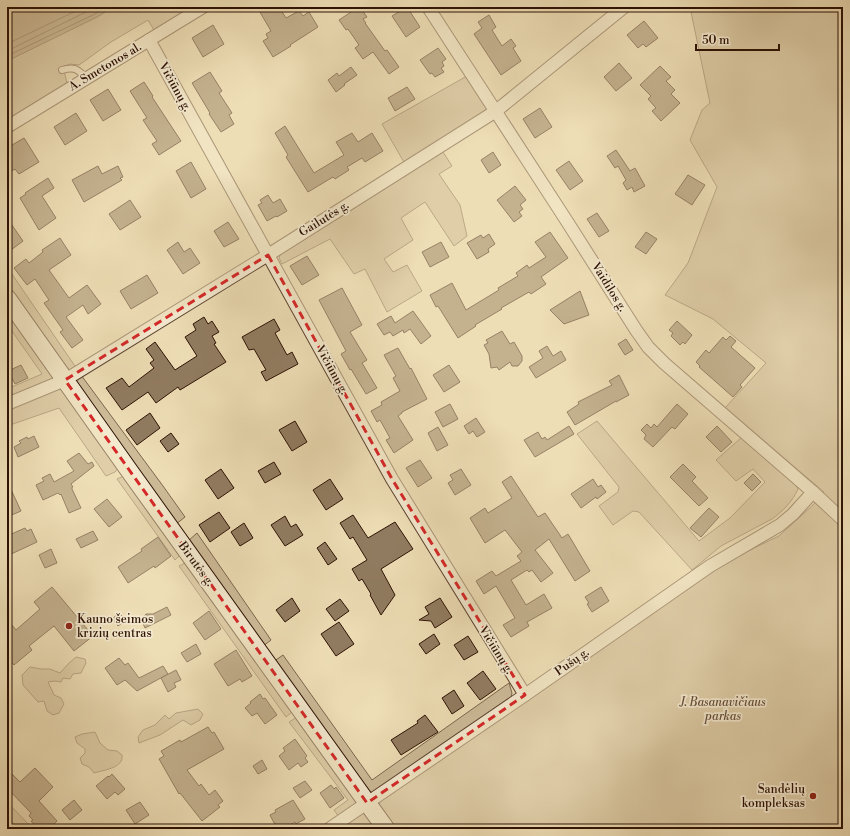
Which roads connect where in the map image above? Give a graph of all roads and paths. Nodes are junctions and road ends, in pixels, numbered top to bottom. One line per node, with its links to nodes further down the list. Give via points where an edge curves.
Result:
1 (202, 7): 4 (street, A. Smetonos al.)
2 (428, 7): 7 (street, Vaidilos g.)
3 (624, 7): 7 (street, Gailutės g.)
4 (149, 40): 6 (street, A. Smetonos al.); 9 (street, Vičiūnų g.)
5 (62, 70): 6 (lane, via 71,67)
6 (87, 78): 8 (street, A. Smetonos al.)
7 (496, 111): 9 (street, Gailutės g.); 13 (street, Vaidilos g., via 648,347)
8 (7, 126)
9 (268, 255): 11 (street, Gailutės g.); 15 (street, Vičiūnų g., via 392,479)
10 (7, 298): 11 (street, Birutės g.)
11 (65, 380): 12 (street, Gailutės g.); 16 (street, Birutės g.)
12 (7, 404)
13 (813, 492): 14 (street, Vaidilos g.); 15 (street, Pušų g., via 780,524 710,566)
14 (843, 520)
15 (525, 695): 16 (street, Pušų g.)
16 (368, 803): 17 (street, Pušų g.); 18 (street, Birutės g.)
17 (329, 829)
18 (386, 829)

